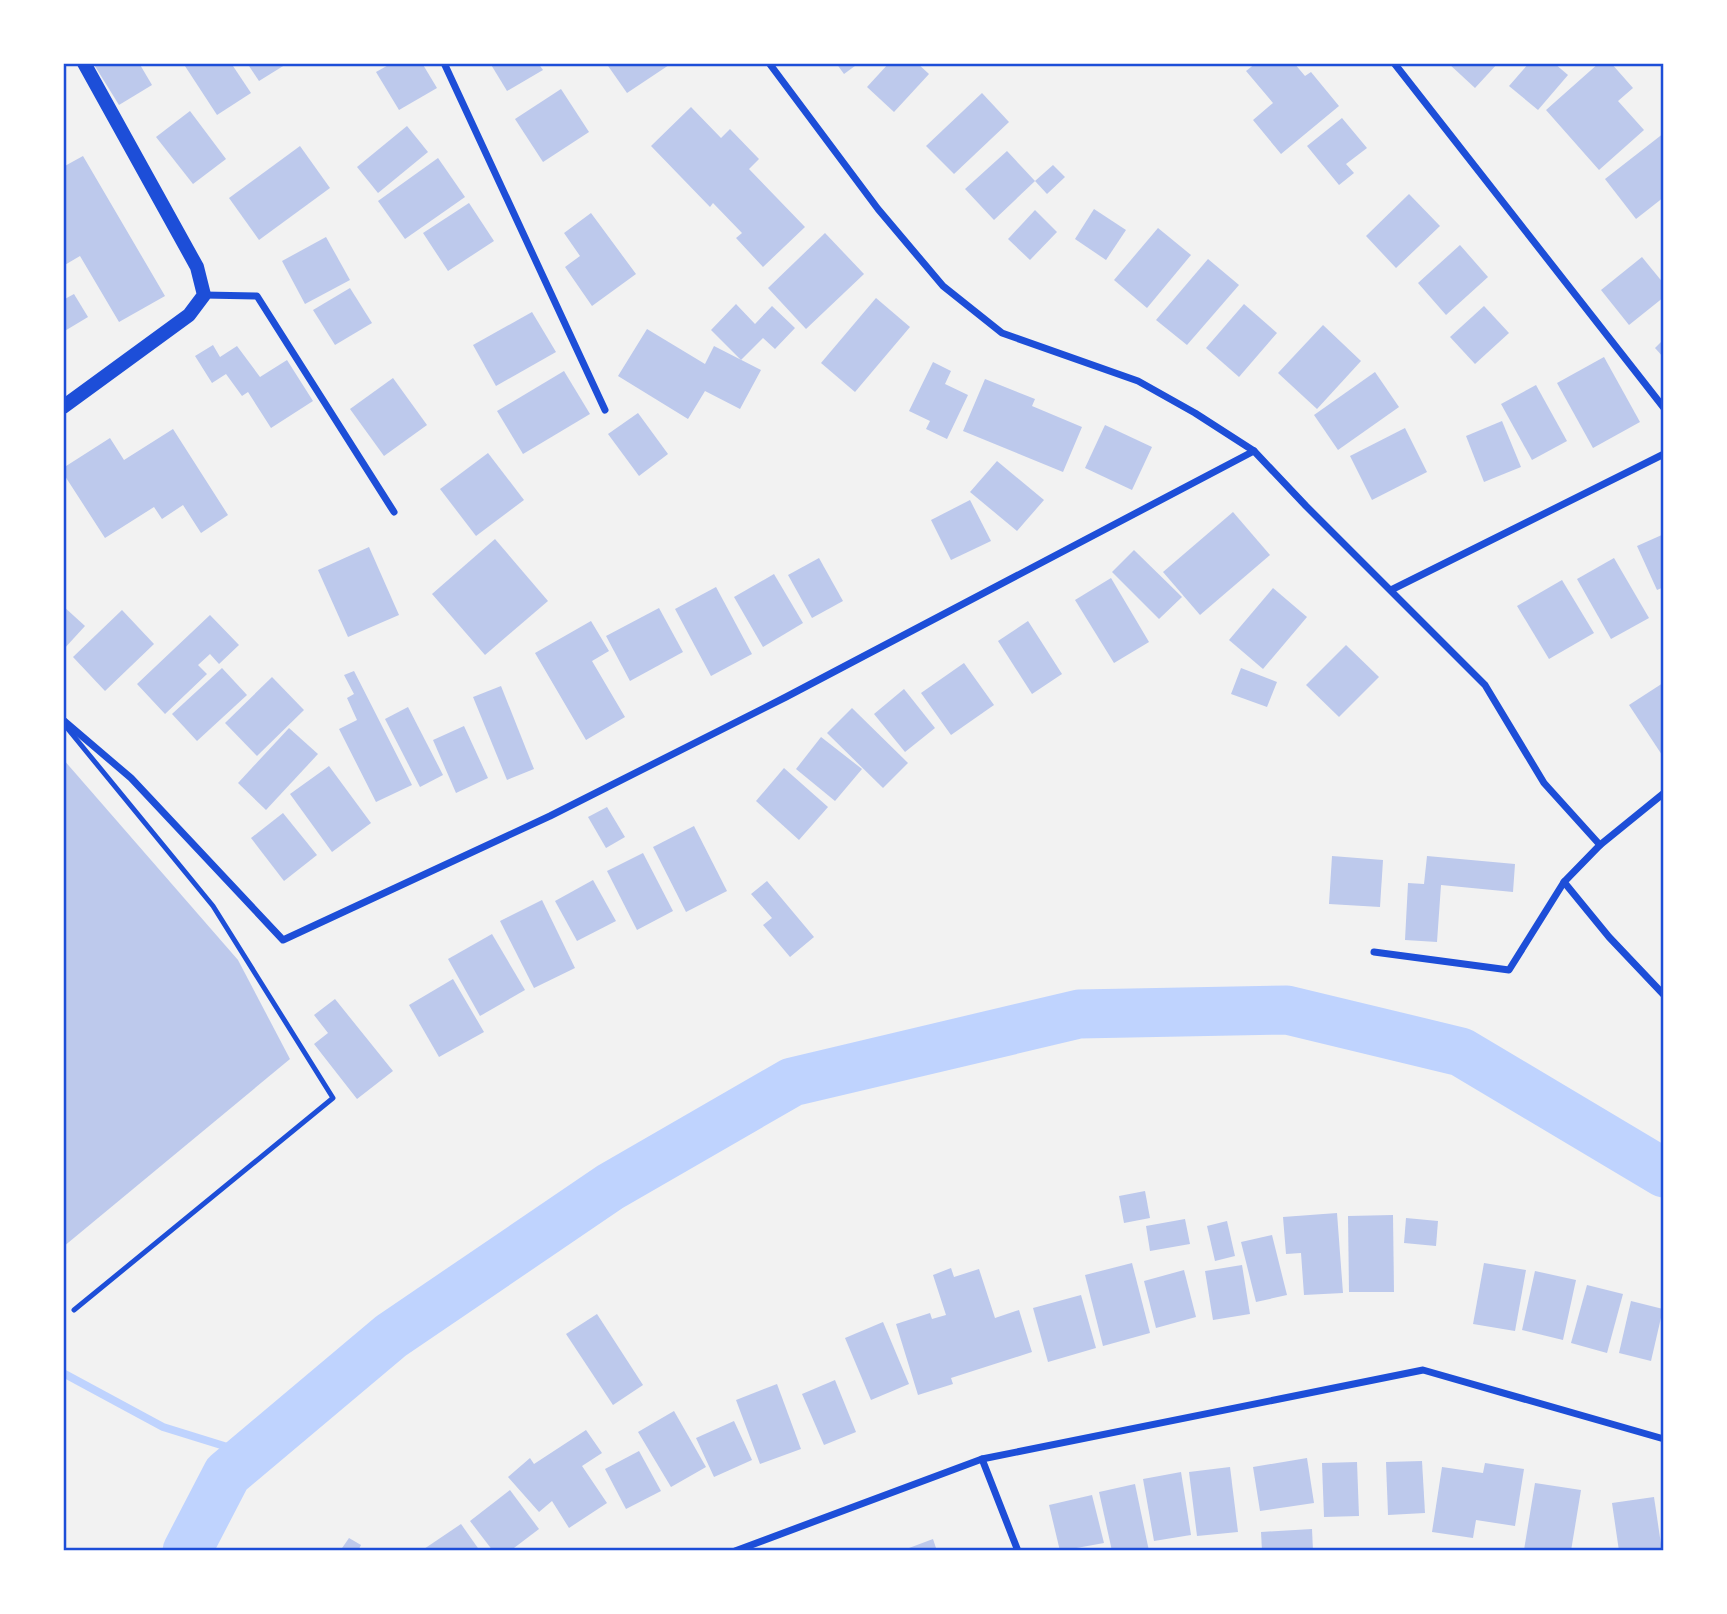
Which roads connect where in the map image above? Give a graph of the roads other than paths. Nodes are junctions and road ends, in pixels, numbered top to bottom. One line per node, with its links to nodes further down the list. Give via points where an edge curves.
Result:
1 (84, 63): 5 (main road, via 197,267)
2 (444, 63): 8 (street)
3 (769, 63): 9 (street, via 878,209 943,286 1002,333 1138,381)
4 (1394, 63): 7 (street)
5 (205, 295): 6 (main road, via 189,315); 11 (street, via 257,296)
6 (63, 407)
7 (1664, 408)
8 (605, 410)
9 (1254, 451): 12 (street); 13 (street, via 550,816 283,940 131,778)
10 (1664, 454): 12 (street)
11 (394, 512)
12 (1391, 590): 15 (street, via 1485,685 1544,783)
13 (63, 722): 19 (lane, via 213,906 332,1098)
14 (1664, 793): 15 (street)
15 (1600, 845): 16 (street)
16 (1564, 882): 17 (street, via 1509,970); 18 (street)
17 (1374, 953)
18 (1664, 995)
19 (74, 1310)
20 (1664, 1439): 21 (street, via 1423,1370)
21 (982, 1459): 22 (street); 23 (street)
22 (735, 1551)
23 (1018, 1551)

